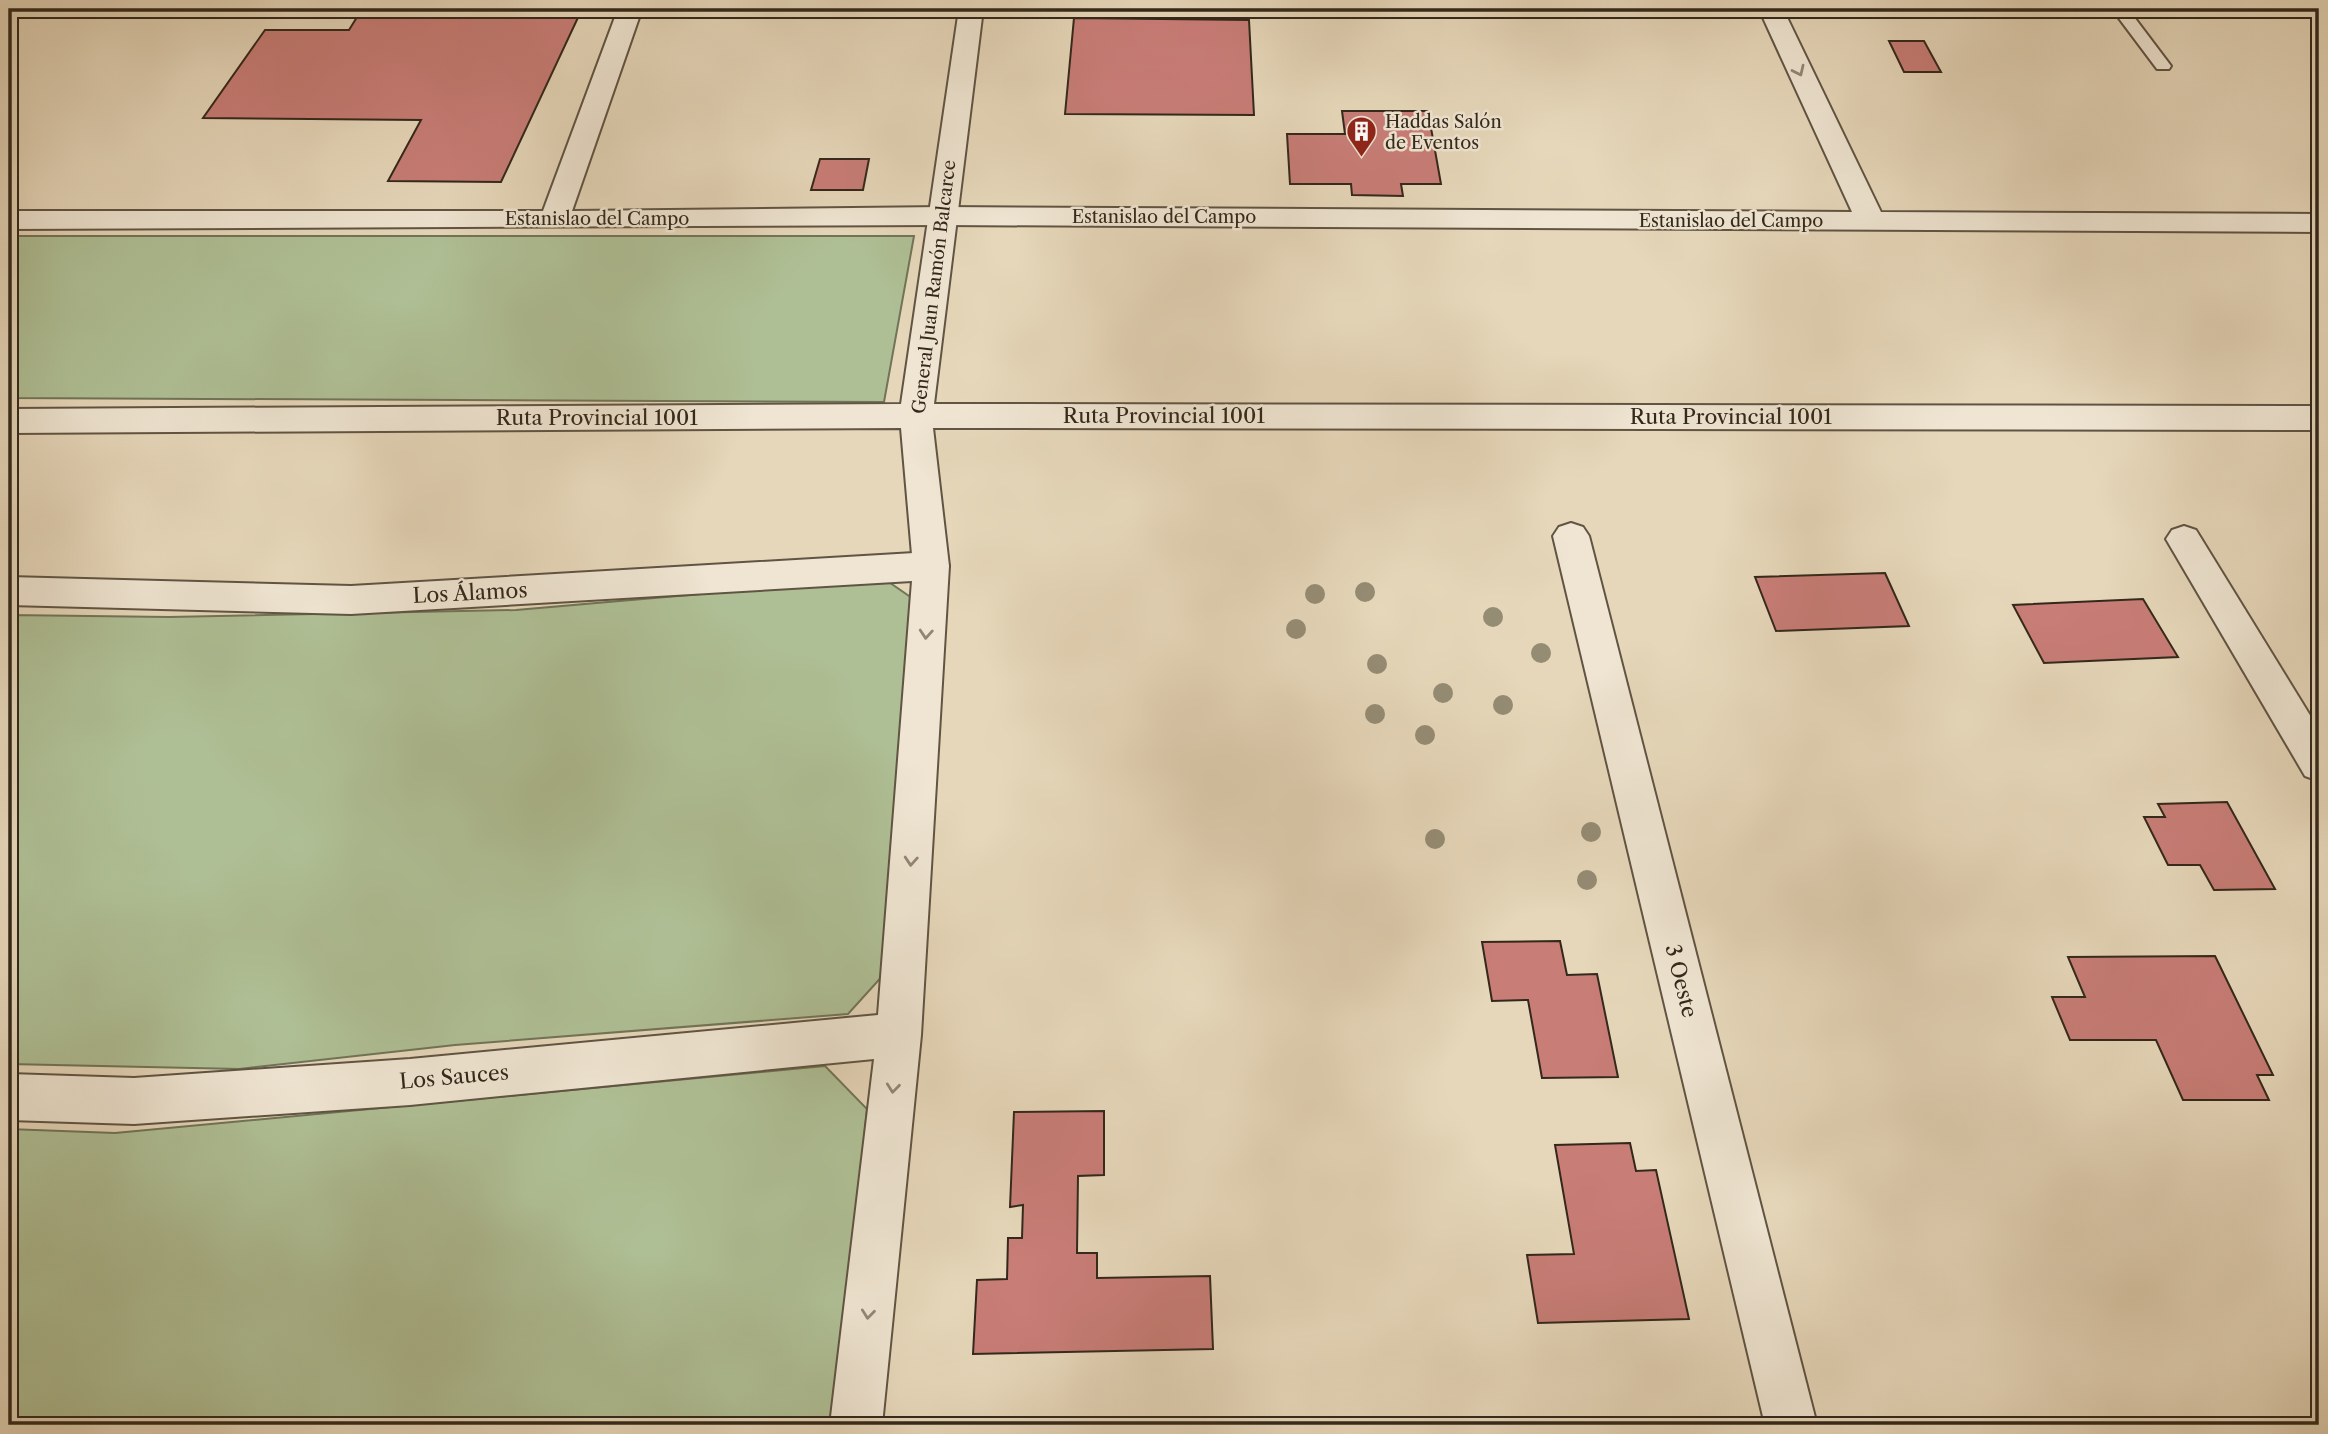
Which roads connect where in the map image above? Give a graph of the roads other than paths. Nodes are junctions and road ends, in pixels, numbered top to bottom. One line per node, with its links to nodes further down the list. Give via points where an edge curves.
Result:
1 (631, 9): 8 (street)
2 (971, 9): 6 (street, General Juan Ramón Balcarce)
3 (1770, 9): 9 (street, one-way to 9)
4 (2120, 9): 5 (lane)
5 (2163, 66)
6 (943, 216): 8 (street, Estanislao del Campo); 9 (street, Estanislao del Campo); 11 (street, General Juan Ramón Balcarce)
7 (9, 220): 8 (street, Estanislao del Campo)
8 (554, 220)
9 (1871, 222): 10 (street, Estanislao del Campo)
10 (2319, 223)
11 (916, 416): 12 (street, Ruta Provincial 1001); 13 (street, Ruta Provincial 1001); 16 (street, General Juan Ramón Balcarce)
12 (2319, 418)
13 (9, 421)
14 (1571, 536): 22 (street, 3 Oeste)
15 (2185, 539): 18 (street)
16 (931, 566): 17 (street, Los Álamos, via 351,600); 19 (street, General Juan Ramón Balcarce, one-way to 19)
17 (9, 591)
18 (2319, 764)
19 (899, 1035): 20 (street, Los Sauces, via 396,1083 134,1101); 21 (street, General Juan Ramón Balcarce, one-way to 21)
20 (9, 1097)
21 (856, 1425)
22 (1791, 1425)

